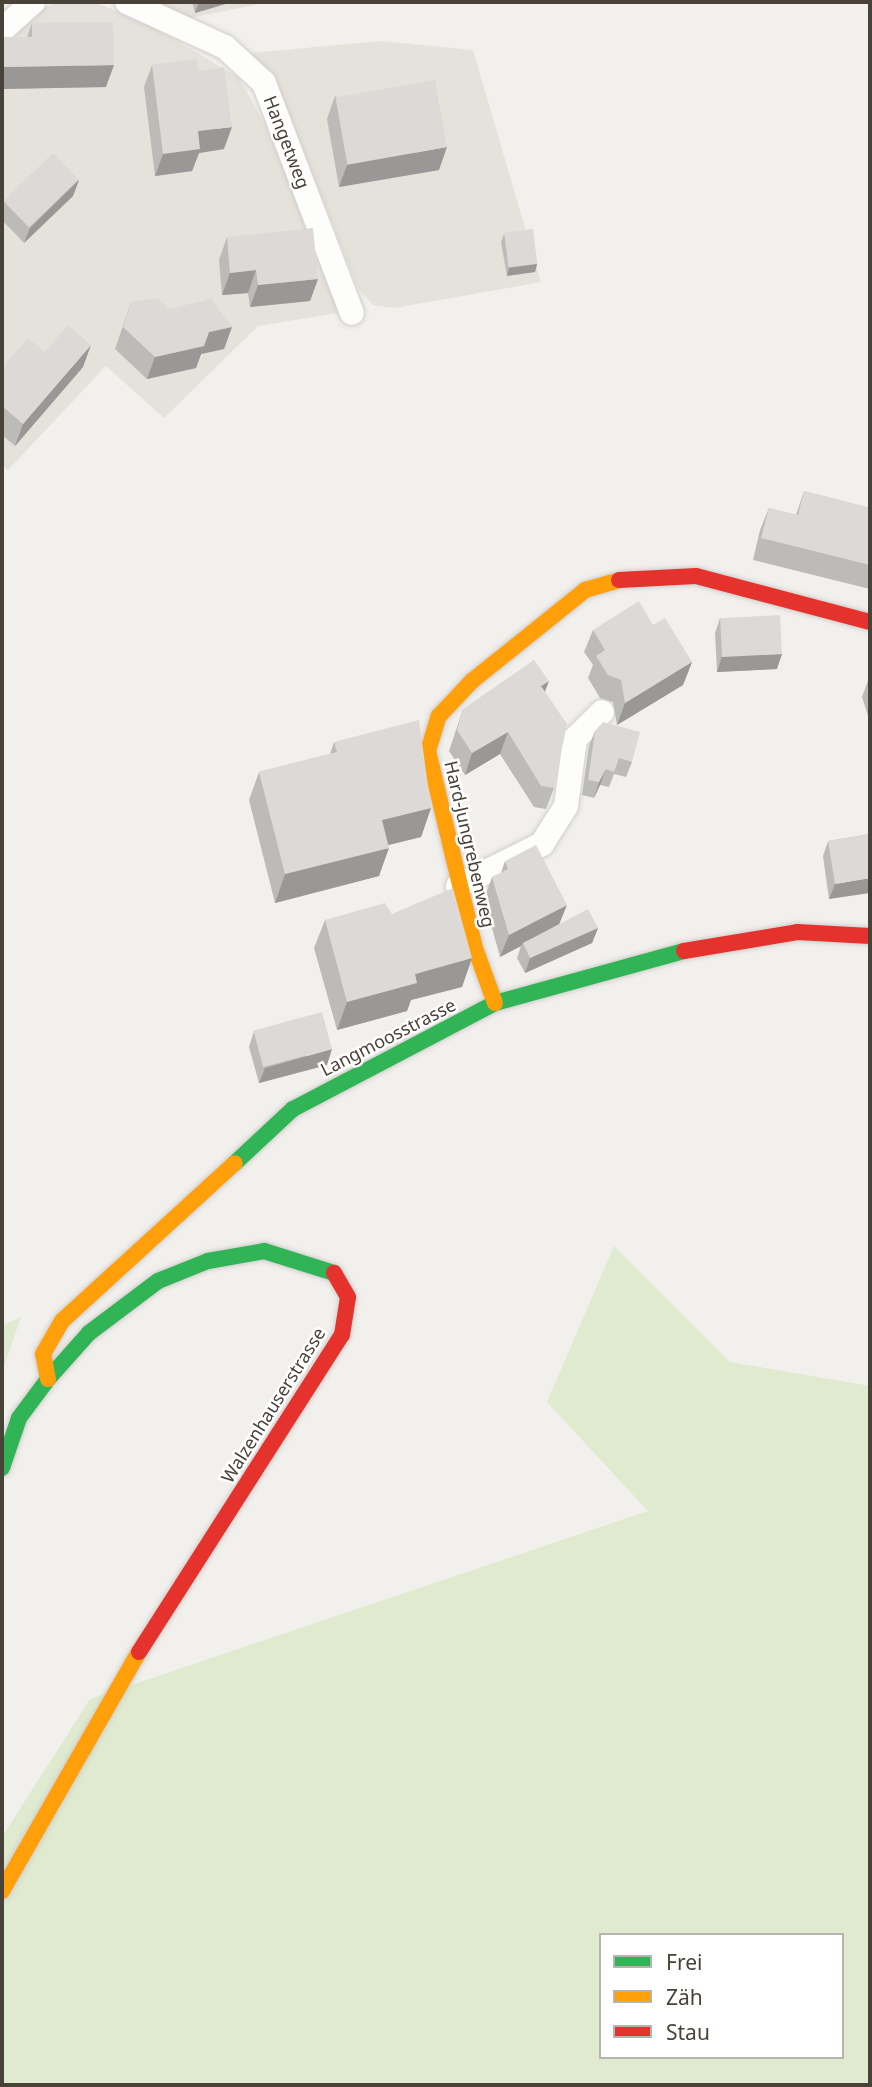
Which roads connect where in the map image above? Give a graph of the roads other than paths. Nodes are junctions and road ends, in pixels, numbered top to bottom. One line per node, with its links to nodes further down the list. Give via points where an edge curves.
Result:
1 (33, 2): 3 (street)
2 (127, 2): 4 (street, Hangetweg, via 225,47 264,83)
3 (2, 30)
4 (352, 313)
5 (870, 622): 7 (street, Hard-Jungrebenweg, via 696,576 637,575 585,590 472,681 439,716 428,751)
6 (602, 712): 7 (street, via 575,740 566,806 542,844)
7 (458, 887): 9 (street, Hard-Jungrebenweg)
8 (870, 936): 9 (street, Langmoosstrasse, via 797,932 722,941)
9 (495, 1003): 10 (street, Langmoosstrasse, via 293,1110 62,1321 43,1354)
10 (48, 1379): 11 (street, Walzenhauserstrasse, via 19,1418); 12 (street, Walzenhauserstrasse, via 89,1333 158,1281 208,1261 264,1251 298,1256 332,1270 348,1297 342,1335 136,1656)
11 (2, 1468)
12 (2, 1891)

